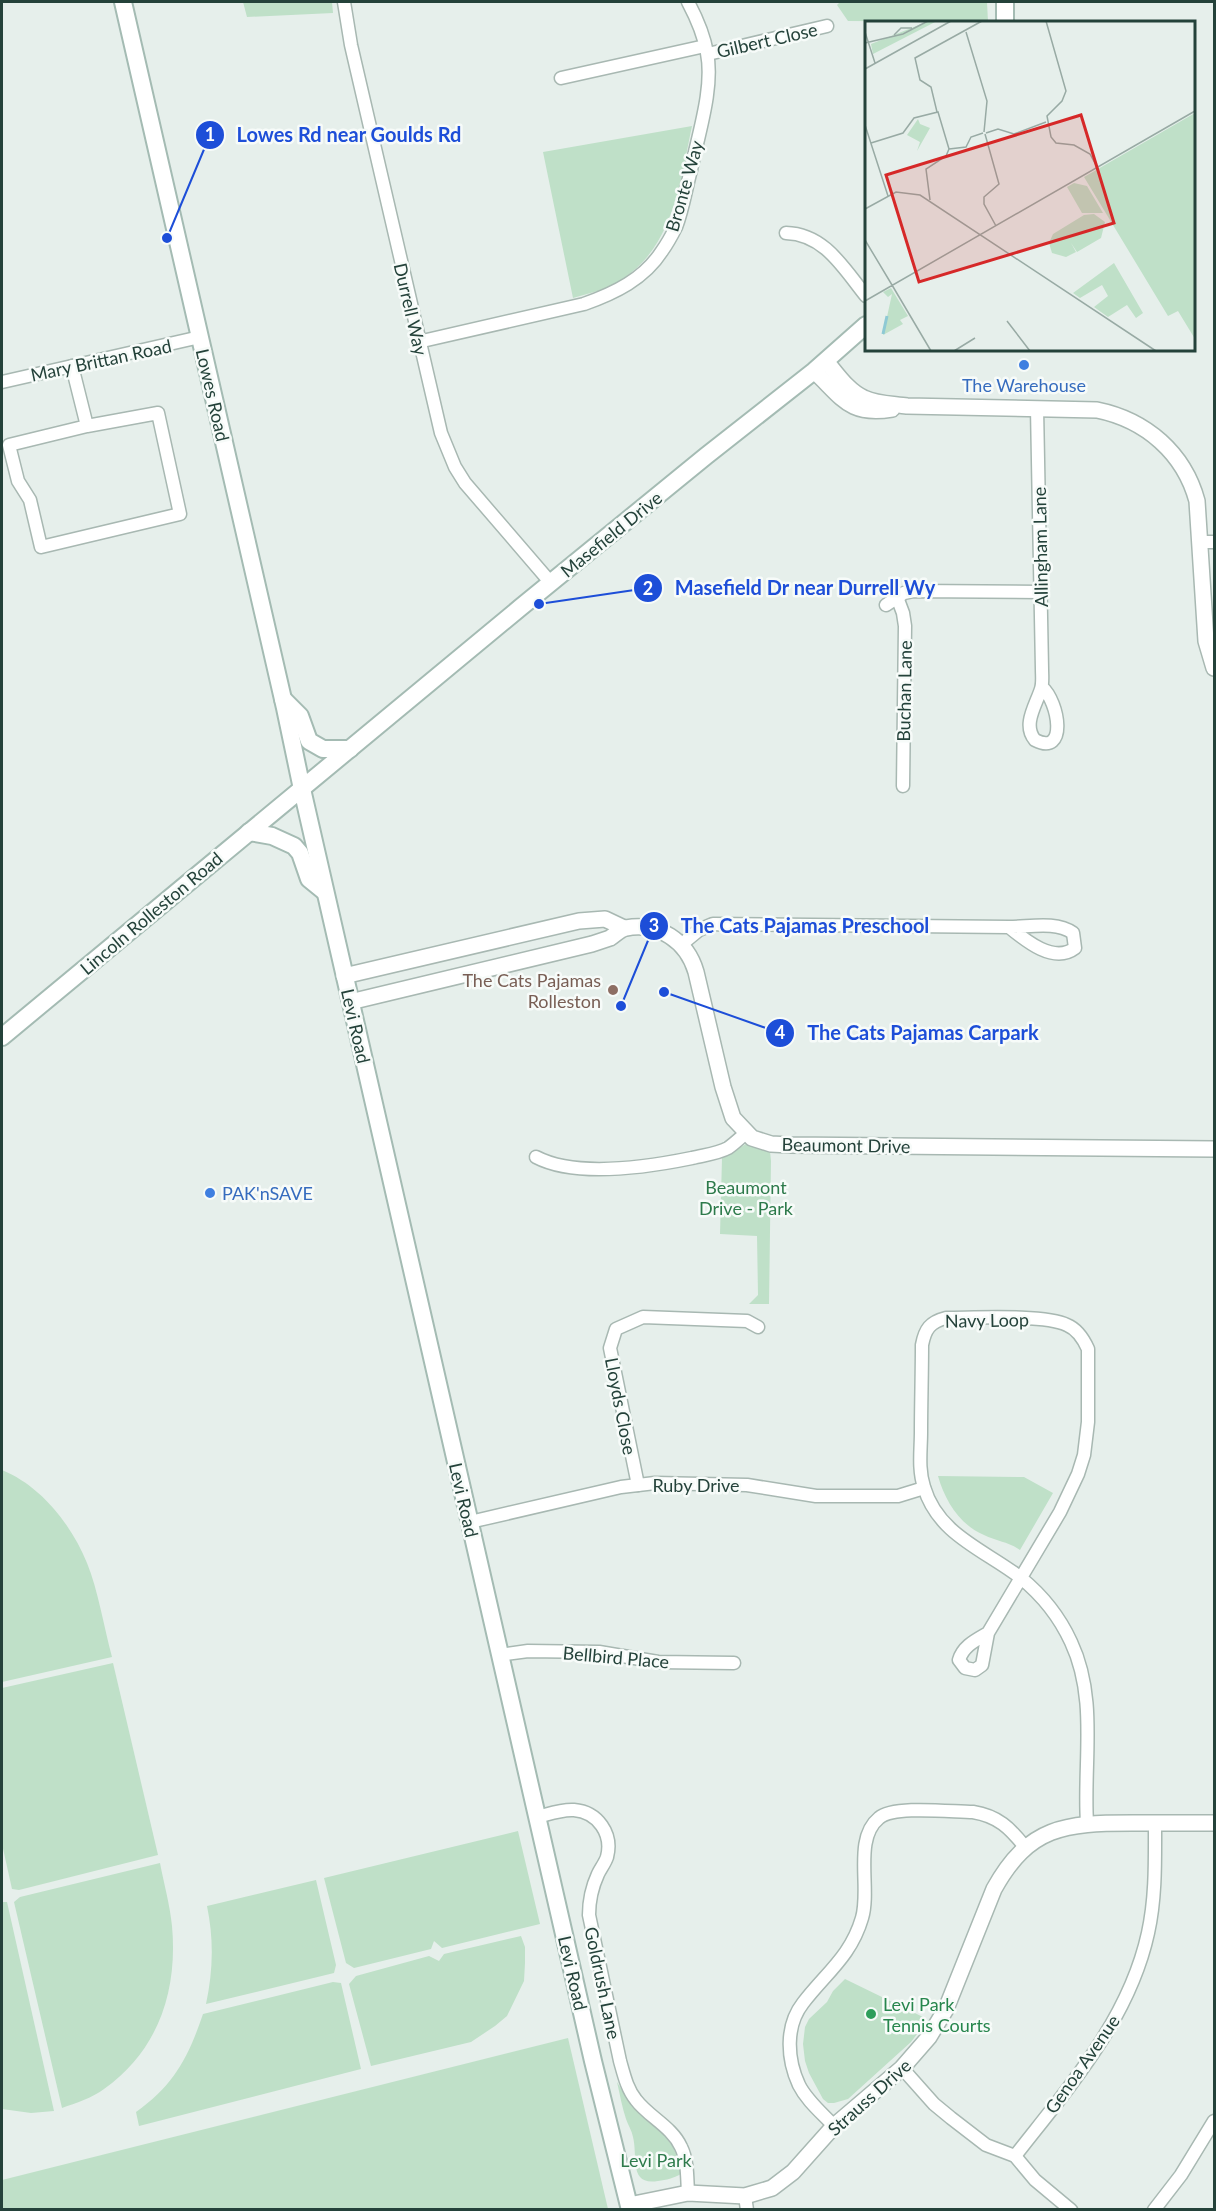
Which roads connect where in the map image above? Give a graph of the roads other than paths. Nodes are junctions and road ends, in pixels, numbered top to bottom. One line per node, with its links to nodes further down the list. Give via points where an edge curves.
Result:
1 (123, 2): 12 (main road, Lowes Road)
2 (344, 2): 13 (street, Durrell Way)
3 (688, 2): 7 (street, Bronte Way)
4 (1005, 2): 5 (main road)
5 (1005, 21)
6 (827, 26): 7 (street, Gilbert Close)
7 (706, 50): 8 (street, Gilbert Close); 13 (street, Bronte Way, via 708,76 703,117 676,227 645,271 627,286 584,304)
8 (561, 78)
9 (786, 233): 10 (street, via 808,236 826,247)
10 (865, 294)
11 (865, 327): 15 (main road, Masefield Drive)
12 (200, 337): 14 (street, Mary Brittan Road); 26 (main road, Lowes Road)
13 (418, 342): 20 (street, Durrell Way, via 438,422 455,467)
14 (72, 366): 16 (street, Mary Brittan Road); 18 (street)
15 (820, 366): 17 (street, via 864,398 907,406); 20 (main road, Masefield Drive)
16 (2, 382)
17 (1037, 408): 19 (street, via 1105,411 1134,422 1155,436 1174,455 1191,484); 21 (street, Allingham Lane)
18 (87, 426): 18 (street, via 158,413 180,514 41,547 30,500 18,481 9,445)
19 (1208, 542): 24 (street, via 1206,641)
20 (551, 583): 27 (main road, Masefield Drive)
21 (1041, 592): 22 (street, via 914,591); 25 (street, Allingham Lane)
22 (897, 597): 23 (street); 28 (street, Buchan Lane, via 904,626)
23 (886, 605)
24 (1215, 668)
25 (1042, 687)
26 (283, 698): 27 (main road, via 300,716 309,741 323,749); 29 (main road, Lowes Road)
27 (350, 749): 29 (main road, Masefield Drive)
28 (903, 786)
29 (302, 789): 30 (main road, Lincoln Rolleston Road); 31 (main road, Levi Road)
30 (249, 832): 31 (main road, via 272,836 294,846 309,879); 39 (main road, Lincoln Rolleston Road)
31 (325, 892): 37 (main road, Levi Road)
32 (1010, 927): 32 (street, via 1060,927 1073,933 1075,948 1060,954 1049,951); 35 (street, via 713,924)
33 (624, 928): 34 (street, via 605,919 594,919); 35 (street, via 654,929); 36 (street, via 592,944)
34 (491, 942): 36 (street); 37 (street)
35 (682, 944): 40 (street, via 696,972 727,1106)
36 (496, 966): 38 (street)
37 (344, 976): 38 (main road, Levi Road)
38 (350, 1002): 46 (main road, Levi Road)
39 (2, 1038)
40 (746, 1133): 41 (street, Beaumont Drive, via 771,1144); 42 (street, via 717,1152 649,1166 559,1166)
41 (1215, 1149)
42 (536, 1157)
43 (758, 1327): 44 (street, Lloyds Close, via 747,1321 643,1317 616,1329 610,1348)
44 (638, 1485): 45 (street, Ruby Drive, via 747,1485 816,1496 898,1496); 46 (street, Ruby Drive)
45 (924, 1488): 47 (street, Navy Loop, via 950,1530); 47 (street, Navy Loop, via 922,1345 927,1328 946,1318 1050,1320 1077,1332 1084,1340 1089,1358 1084,1455 1070,1493)
46 (470, 1521): 49 (main road, Levi Road)
47 (1021, 1578): 48 (street); 52 (street, Navy Loop, via 1054,1613 1078,1659 1086,1697)
48 (988, 1633)
49 (500, 1654): 50 (street, Bellbird Place, via 528,1650 599,1652 658,1662); 51 (main road, Levi Road)
50 (734, 1663)
51 (537, 1817): 60 (street, Goldrush Lane, via 566,1810 583,1812 597,1819 606,1832 609,1847 591,1891 589,1915 618,2050 631,2092 681,2146); 62 (main road, Levi Road)
52 (1087, 1823): 53 (street, Strauss Drive); 55 (street, Strauss Drive, via 1054,1831)
53 (1155, 1823): 54 (street, Strauss Drive); 59 (street, Genoa Avenue, via 1152,1906 1133,1982 1105,2036)
54 (1215, 1823)
55 (1025, 1847): 56 (street, Strauss Drive, via 994,1889 938,2024); 58 (street, via 1004,1823 973,1812 891,1811 869,1829 865,1842 865,1900 858,1931 841,1961 796,2013 790,2034 791,2056 800,2085)
56 (902, 2068): 58 (street, Strauss Drive); 59 (street, via 956,2122 986,2145)
57 (1215, 2121): 64 (street)
58 (834, 2126): 61 (street, Strauss Drive, via 783,2181)
59 (1015, 2156): 63 (street, via 1035,2180)
60 (688, 2193): 61 (street, Strauss Drive); 62 (street, Strauss Drive)
61 (746, 2203)
62 (629, 2207)
63 (1071, 2210)
64 (1154, 2210)

